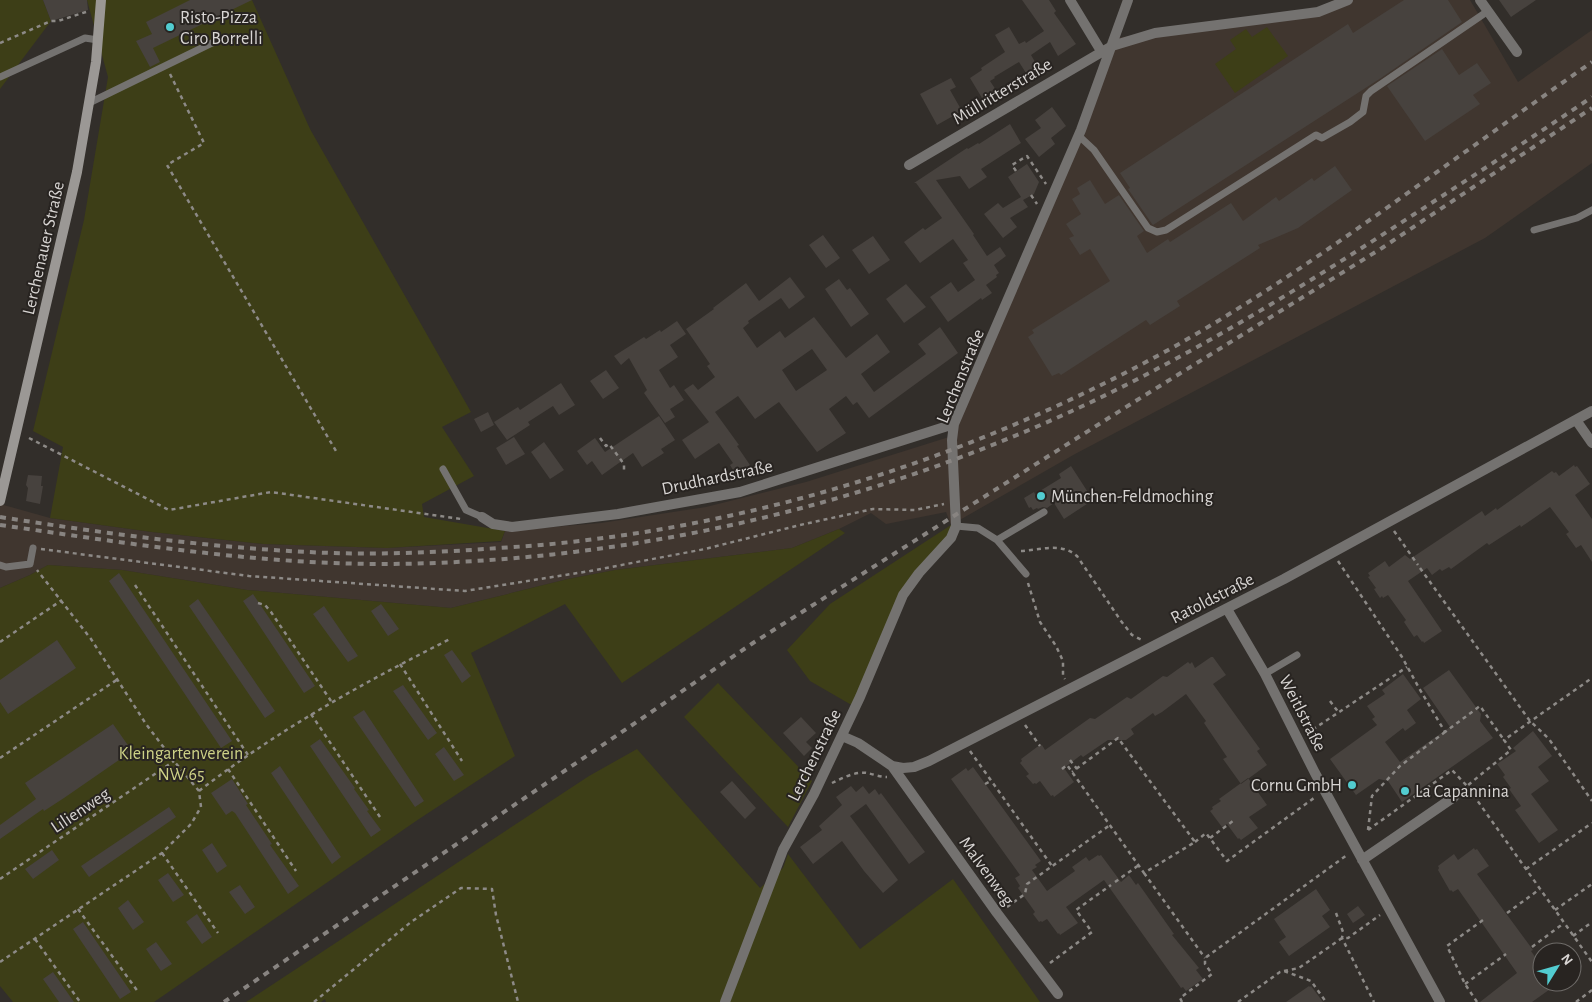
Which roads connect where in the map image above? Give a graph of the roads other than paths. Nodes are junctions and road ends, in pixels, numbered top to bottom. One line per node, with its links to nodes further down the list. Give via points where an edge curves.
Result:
1 (101, 0): 7 (main road, Lerchenauer Straße)
2 (1070, 0): 10 (street)
3 (1128, 0): 9 (street, Lerchenstraße)
4 (1348, 0): 9 (street, Müllritterstraße, via 1318,12 1155,33)
5 (1480, 0): 6 (street)
6 (1488, 11): 11 (street); 14 (lane, via 1371,91 1366,96 1363,112 1350,122 1322,138 1316,136 1166,230 1157,232 1148,228 1094,150)
7 (98, 40): 12 (lane, via 85,38); 13 (main road, Lerchenauer Straße)
8 (216, 41): 13 (lane)
9 (1112, 46): 10 (street, Müllritterstraße); 14 (street, Lerchenstraße)
10 (1101, 51): 15 (street, Müllritterstraße)
11 (1517, 52)
12 (0, 77)
13 (89, 102): 23 (main road, Lerchenauer Straße, via 77,172)
14 (1079, 136): 20 (street, Lerchenstraße)
15 (909, 165)
16 (1592, 210): 17 (lane, via 1577,218)
17 (1534, 230)
18 (1592, 411): 19 (street, Ratoldstraße)
19 (1576, 420): 21 (street); 31 (street, Ratoldstraße)
20 (954, 424): 25 (street, Drudhardstraße, via 740,492 618,514 512,527 493,524); 26 (street, Lerchenstraße)
21 (1592, 443)
22 (443, 469): 25 (lane, via 466,510)
23 (0, 501)
24 (1044, 512): 27 (lane)
25 (482, 517)
26 (956, 526): 27 (lane, via 978,528); 34 (street, Lerchenstraße, via 951,538 903,595)
27 (997, 540): 30 (lane)
28 (33, 548): 29 (lane, via 30,564)
29 (0, 565)
30 (1026, 574)
31 (1227, 609): 33 (street, Weitlstraße); 35 (street, Ratoldstraße, via 930,761 914,767)
32 (1297, 655): 33 (lane)
33 (1265, 674): 37 (street, Weitlstraße)
34 (842, 736): 35 (street); 39 (street, Lerchenstraße, via 783,850)
35 (892, 766): 38 (street, Malvenweg)
36 (1454, 797): 37 (street)
37 (1362, 860): 40 (street, Weitlstraße)
38 (1058, 994)
39 (725, 1002)
40 (1440, 1002)

